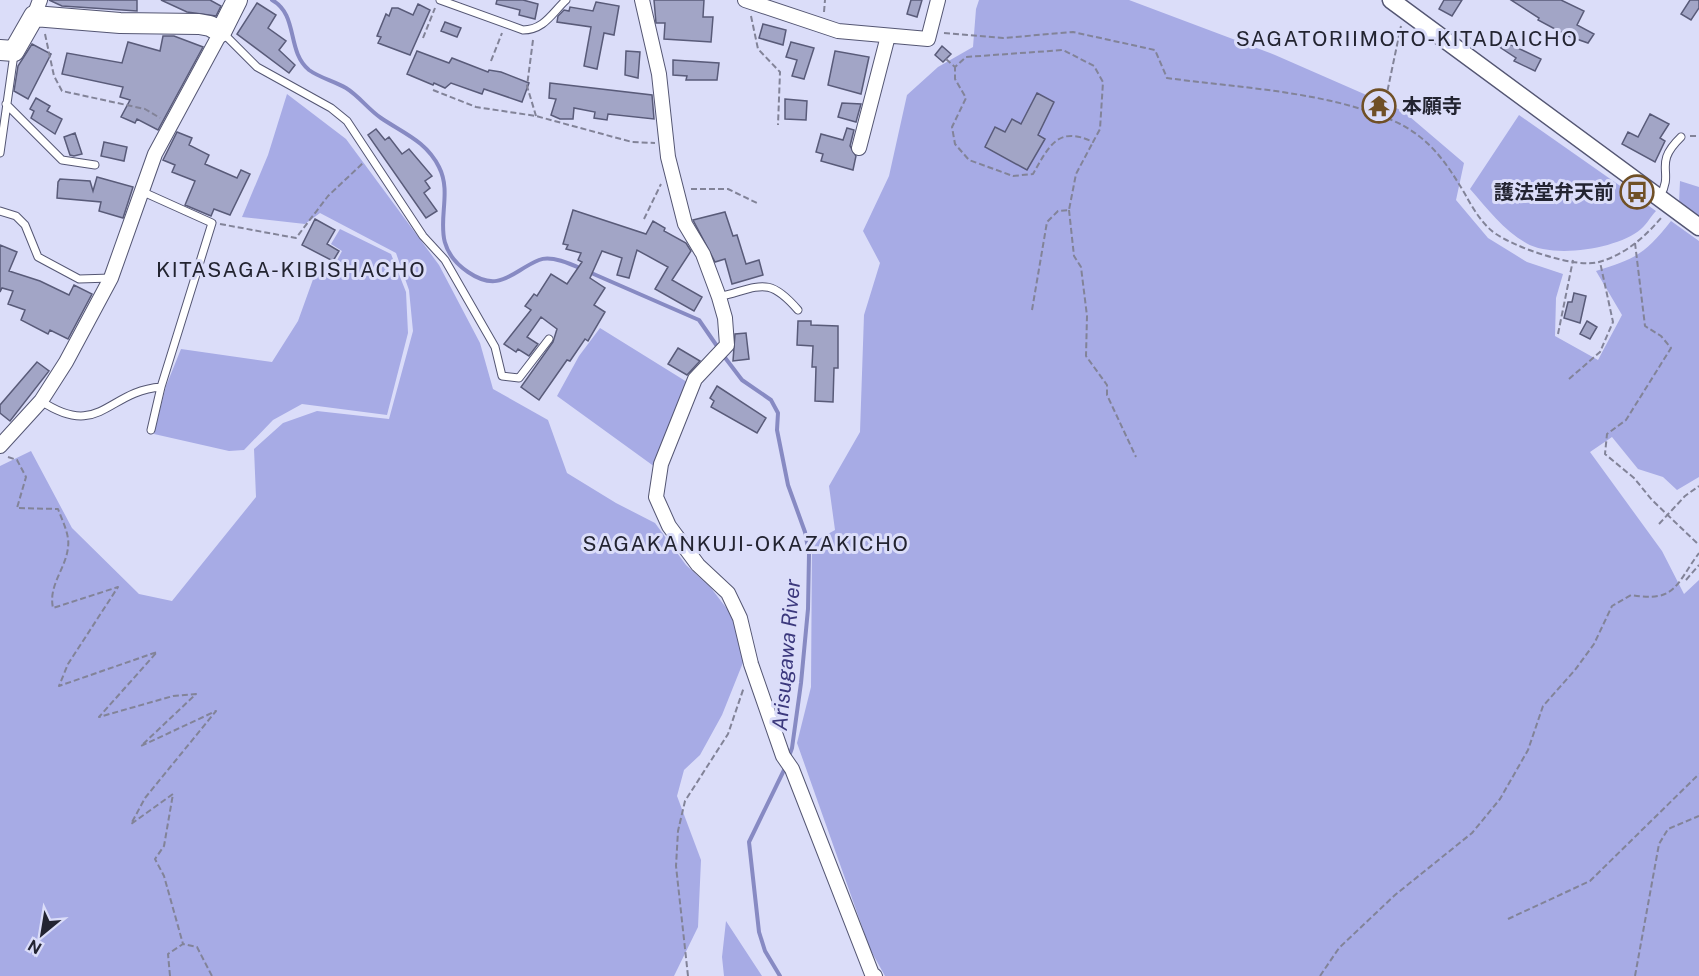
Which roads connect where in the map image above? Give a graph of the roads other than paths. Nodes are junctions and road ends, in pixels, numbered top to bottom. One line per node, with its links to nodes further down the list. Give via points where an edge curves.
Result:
1 (237, 0): 9 (main road)
2 (566, 0): 6 (lane, via 534,30 523,30)
3 (642, 0): 22 (street, via 659,74 666,144 676,189 686,224 704,254)
4 (938, 0): 10 (street, via 928,39)
5 (1392, 0): 18 (street)
6 (443, 1)
7 (746, 1): 10 (street, via 838,31)
8 (38, 11): 9 (main road, via 120,23 200,24); 11 (main road)
9 (222, 32): 17 (street, via 171,124); 24 (lane, via 257,67 331,108 347,122 423,236 445,260 495,347 502,376 519,378)
10 (888, 36): 14 (street)
11 (7, 51): 12 (lane)
12 (6, 104): 15 (lane); 16 (lane, via 62,160)
13 (1680, 137): 18 (lane, via 1665,155)
14 (859, 148)
15 (0, 153)
16 (95, 165)
17 (141, 191): 21 (street); 25 (lane, via 212,223)
18 (1664, 202): 20 (street)
19 (0, 211): 21 (lane, via 16,216 25,225 38,257 79,279)
20 (1699, 227)
21 (111, 278): 26 (street)
22 (719, 297): 23 (lane, via 766,286 781,291); 29 (street, via 727,345 695,379 661,464 656,497 669,526 698,565 728,593 740,618 783,756 792,769)
23 (798, 310)
24 (549, 339)
25 (161, 387): 26 (lane, via 143,388 89,417 57,412); 27 (lane)
26 (41, 401): 28 (street)
27 (151, 430)
28 (0, 446)
29 (875, 976)

